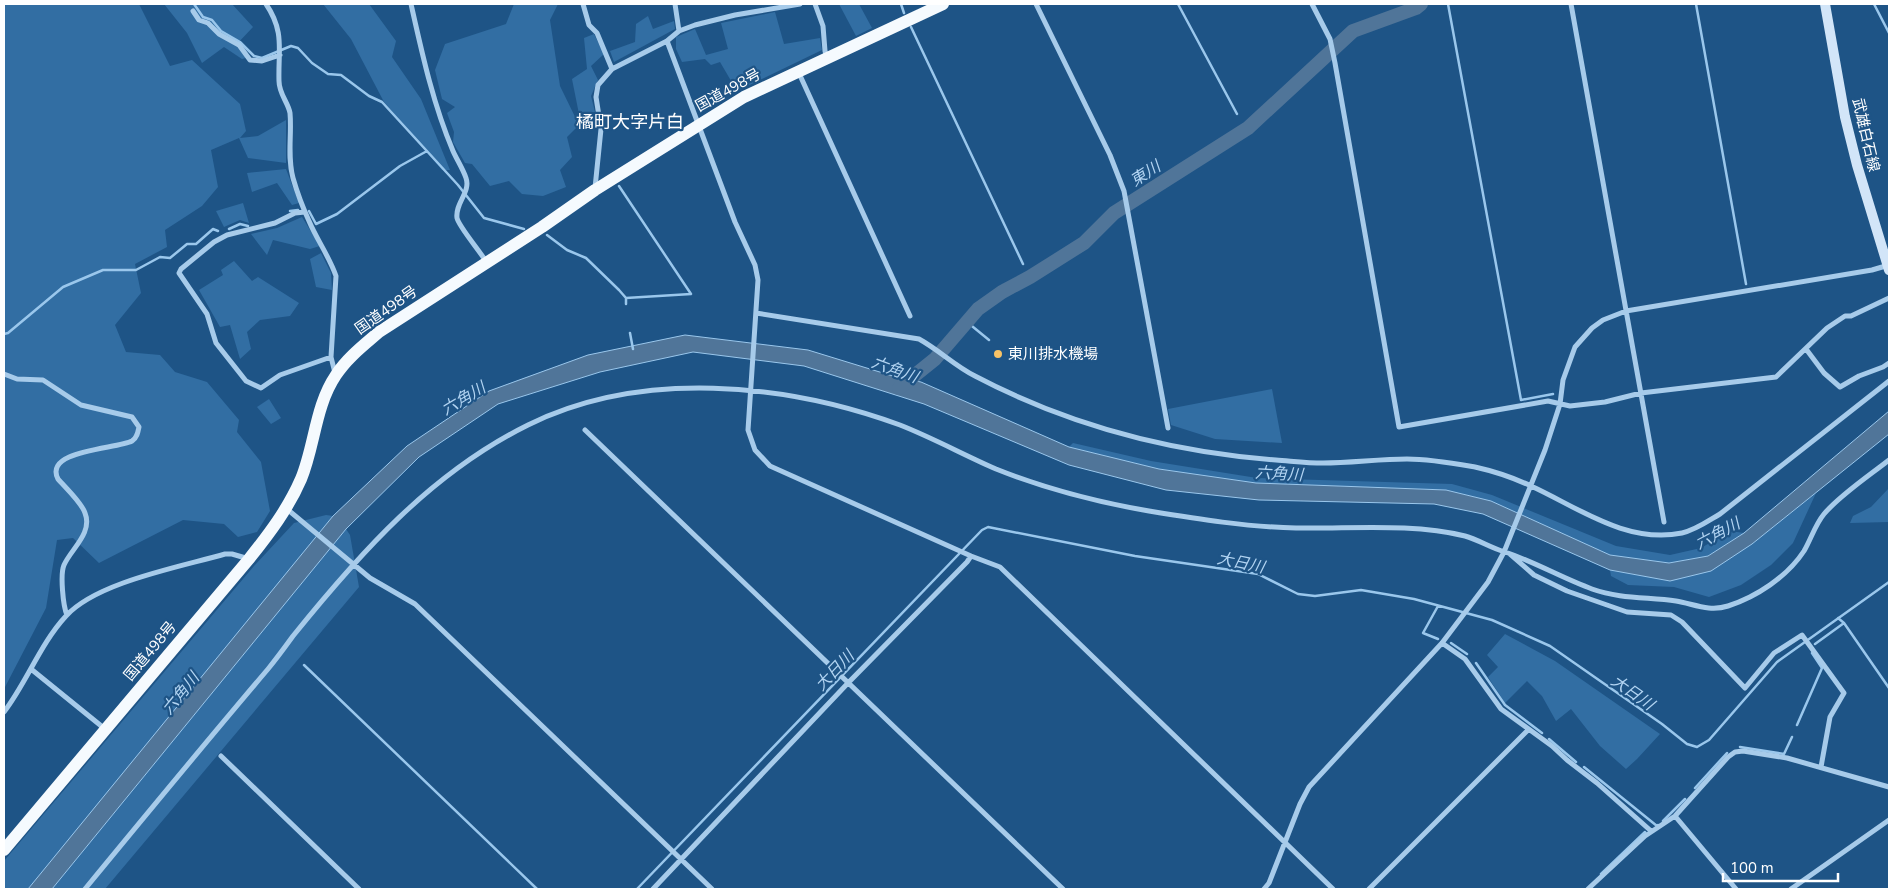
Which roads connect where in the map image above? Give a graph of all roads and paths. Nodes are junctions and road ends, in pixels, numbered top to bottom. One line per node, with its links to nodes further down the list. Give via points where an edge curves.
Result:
1 (266, 4): 15 (street, via 278,25)
2 (411, 4): 22 (street, via 431,89 468,184 457,216)
3 (583, 4): 17 (street, via 589,25 597,34)
4 (675, 4): 13 (street)
5 (800, 4): 13 (street, via 735,15)
6 (815, 4): 16 (street, via 823,26)
7 (943, 4): 16 (highway, 国道498号)
8 (1036, 4): 39 (street, via 1110,155 1125,196)
9 (1312, 4): 38 (street, via 1330,39 1335,63 1399,427 1548,401)
10 (1572, 4): 25 (street)
11 (1825, 4): 23 (main road, 武雄白石線, via 1856,165)
12 (193, 11): 15 (street, via 199,20 239,44 250,60 262,61)
13 (679, 31): 14 (street)
14 (668, 41): 17 (street); 19 (street)
15 (280, 55): 21 (street, via 281,94 290,114 290,166)
16 (827, 58): 18 (highway, 国道498号)
17 (612, 69): 20 (street, via 598,85 596,97 601,129)
18 (798, 71): 19 (highway, 国道498号, via 744,97); 27 (street)
19 (699, 124): 20 (highway, 国道498号); 26 (street, via 735,222 755,265 758,280)
20 (595, 190): 22 (highway, 国道498号)
21 (305, 212): 29 (street, via 336,276); 29 (street, via 227,235 214,242 179,273 207,314 216,344 246,382 261,388 280,375)
22 (486, 263): 34 (highway, 国道498号, via 379,332)
23 (1889, 267): 25 (street)
24 (1889, 298): 28 (street, via 1845,316)
25 (1626, 311): 37 (street); 38 (street, via 1592,328 1575,347 1562,380)
26 (756, 315): 36 (street); 42 (street, via 919,339 976,376 1035,403 1142,439 1195,450 1321,463 1408,459 1446,462 1486,470)
27 (910, 316)
28 (1806, 349): 31 (street, via 1840,388); 37 (street, via 1776,377)
29 (331, 357): 34 (street)
30 (1889, 363): 31 (street)
31 (1883, 367): 32 (street)
32 (1889, 367)
33 (4, 374): 50 (street, via 17,379 43,380 81,405 132,417 138,427 133,440 68,458 56,467 58,479 83,508 86,521 80,541 64,566 63,604)
34 (336, 375): 43 (highway, 国道498号, via 319,412 301,478)
35 (1889, 381): 42 (street, via 1720,514 1684,532 1665,535 1628,531)
36 (750, 389): 45 (street, via 814,399 893,423 1022,479 1101,502 1251,526 1387,528 1448,533); 47 (street, via 748,430 756,450 770,466); 49 (street, via 648,392 607,398 530,424 480,451 436,484)
37 (1641, 393): 38 (street, via 1587,404); 44 (street)
38 (1560, 404): 42 (street)
39 (1168, 428)
40 (585, 430): 53 (street)
41 (1889, 460): 46 (street, via 1831,507 1821,518 1804,550 1775,581 1742,600 1718,609 1612,595)
42 (1530, 488): 45 (street)
43 (287, 509): 48 (highway, 国道498号); 49 (street)
44 (1664, 522)
45 (1504, 549): 46 (street); 51 (street, via 1488,582)
46 (1510, 554): 58 (street, via 1534,575 1566,591 1628,612 1671,615 1682,622 1745,688 1774,653 1802,635 1844,693 1830,717)
47 (971, 556): 53 (street); 63 (street, via 1000,567)
48 (249, 559): 50 (street, via 225,554 121,583); 55 (highway, 国道498号)
49 (353, 564): 65 (street, via 370,578 415,604); 66 (street)
50 (67, 615): 52 (street)
51 (1442, 643): 56 (street, via 1465,659 1501,710); 63 (street, via 1309,787)
52 (31, 668): 54 (street); 55 (street)
53 (848, 683): 65 (street); 70 (street)
54 (4, 712)
55 (106, 729): 64 (highway, 国道498号)
56 (1528, 730): 62 (street, via 1597,782); 73 (street)
57 (221, 756): 67 (street)
58 (1821, 767): 59 (street); 60 (street, via 1787,758 1735,752)
59 (1889, 787)
60 (1675, 816): 62 (street); 75 (street)
61 (1889, 820): 76 (street)
62 (1651, 831): 74 (street)
63 (1284, 843): 71 (street); 72 (street)
64 (4, 850)
65 (680, 858): 68 (street); 69 (street)
66 (85, 889)
67 (360, 889)
68 (653, 889)
69 (712, 889)
70 (1063, 889)
71 (1264, 889)
72 (1333, 889)
73 (1369, 889)
74 (1588, 889)
75 (1736, 889)
76 (1791, 889)

